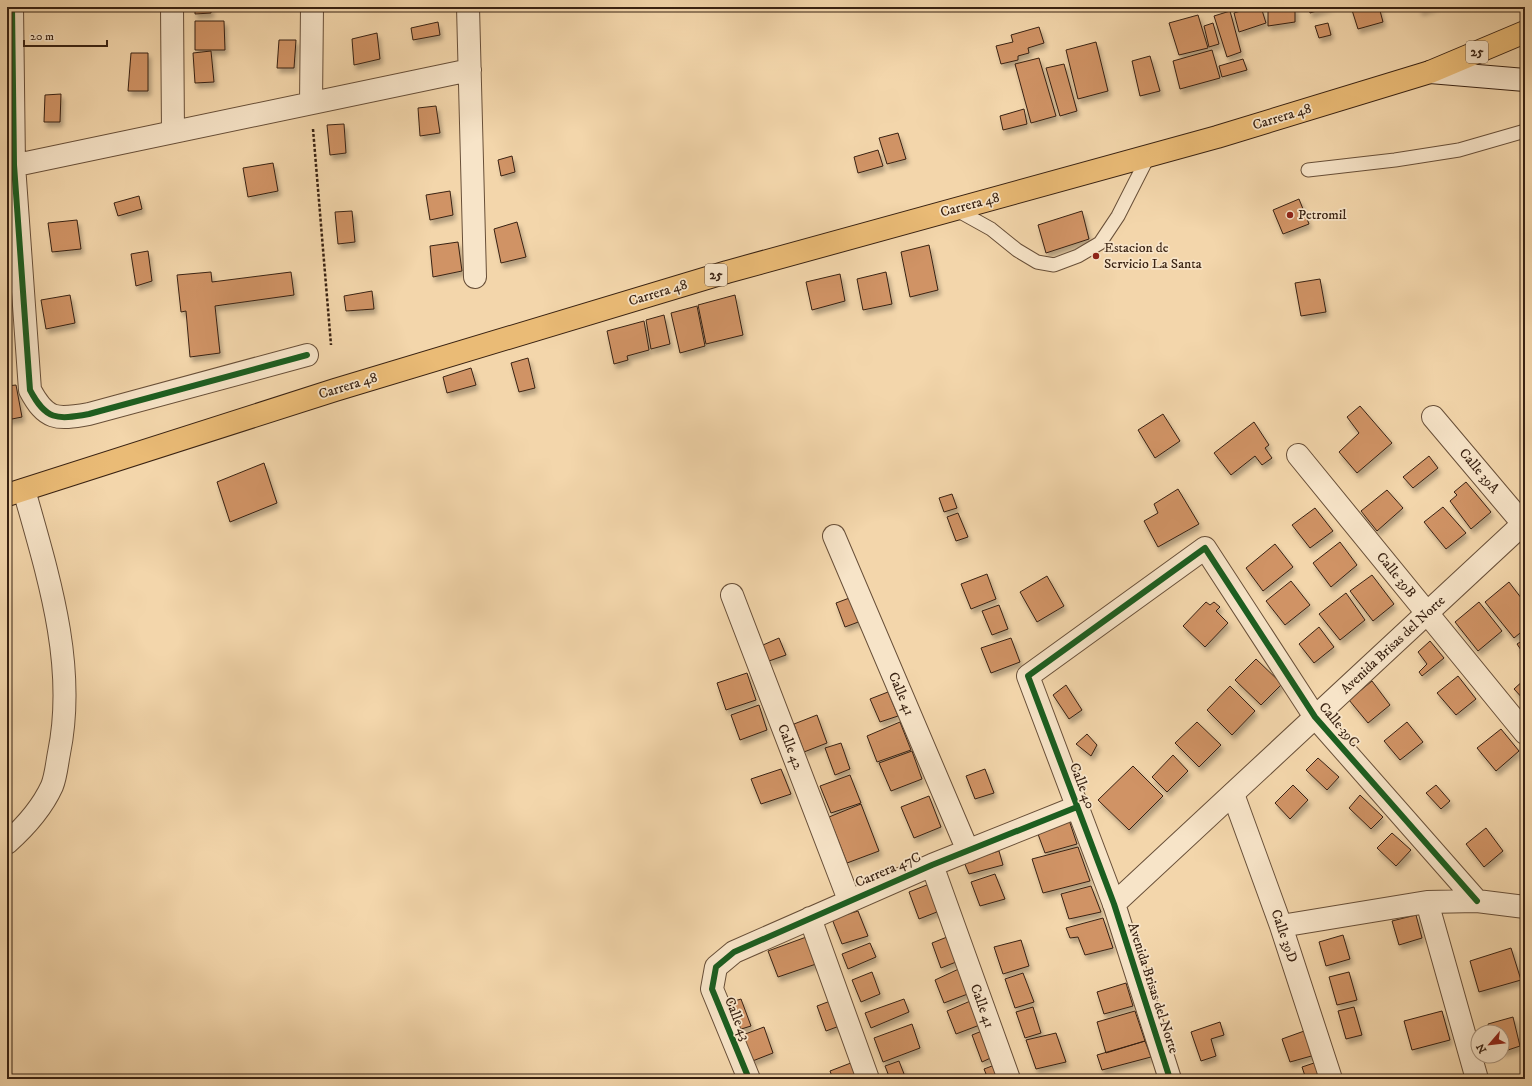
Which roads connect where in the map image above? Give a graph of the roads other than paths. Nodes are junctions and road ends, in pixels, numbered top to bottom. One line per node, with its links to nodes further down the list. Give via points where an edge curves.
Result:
1 (12, 7): 13 (street)
2 (172, 7): 11 (street)
3 (312, 7): 9 (street)
4 (468, 7): 6 (street)
5 (1525, 32): 7 (main road, 25)
6 (470, 70): 9 (street); 16 (street)
7 (1430, 72): 8 (street); 12 (main road, Carrera 48 / 25)
8 (1525, 80)
9 (311, 104): 11 (street)
10 (1525, 131): 14 (lane, via 1459,150)
11 (173, 132): 13 (street)
12 (1149, 155): 15 (main road, Carrera 48 / 25); 15 (lane, via 1118,216 1100,243 1078,256 1054,265 1037,262 991,229)
13 (11, 166): 17 (street, via 30,390 39,406 51,416 69,418 89,414)
14 (1308, 170)
15 (955, 209): 20 (main road, Carrera 48 / 25, via 727,272 335,390)
16 (475, 277)
17 (307, 356)
18 (1433, 417): 21 (street, Calle 39A)
19 (1298, 455): 24 (street, Calle 39B)
20 (16, 493): 30 (street, via 51,593 65,667 63,732 52,785 27,825)
21 (1524, 524): 24 (street, Avenida Brisas del Norte)
22 (834, 536): 31 (street, Calle 41)
23 (732, 595): 33 (street, Calle 42)
24 (1427, 613): 26 (street, Avenida Brisas del Norte); 27 (street, Calle 39B)
25 (1028, 676): 26 (street, Calle 39C, via 1205,548); 29 (street, Calle 40)
26 (1315, 717): 28 (street, Avenida Brisas del Norte); 34 (street, Calle 39C)
27 (1525, 733)
28 (1233, 794): 36 (street, Avenida Brisas del Norte); 39 (street, Calle 39D)
29 (1077, 807): 31 (street, Carrera 47C); 36 (street, Calle 40)
30 (7, 843)
31 (968, 851): 32 (street, Carrera 47C)
32 (932, 865): 33 (street, Carrera 47C); 43 (street, Calle 41)
33 (849, 900): 38 (street, Carrera 47C)
34 (1477, 901): 35 (street); 37 (street)
35 (1427, 902): 39 (street); 46 (street)
36 (1114, 904): 44 (street, Avenida Brisas del Norte)
37 (1525, 907)
38 (810, 918): 40 (street, Carrera 47C, via 734,952); 42 (street)
39 (1281, 926): 45 (street, Calle 39D)
40 (716, 968): 41 (street, Calle 43, via 712,989)
41 (749, 1079)
42 (868, 1079)
43 (1009, 1079)
44 (1170, 1079)
45 (1331, 1079)
46 (1477, 1079)

